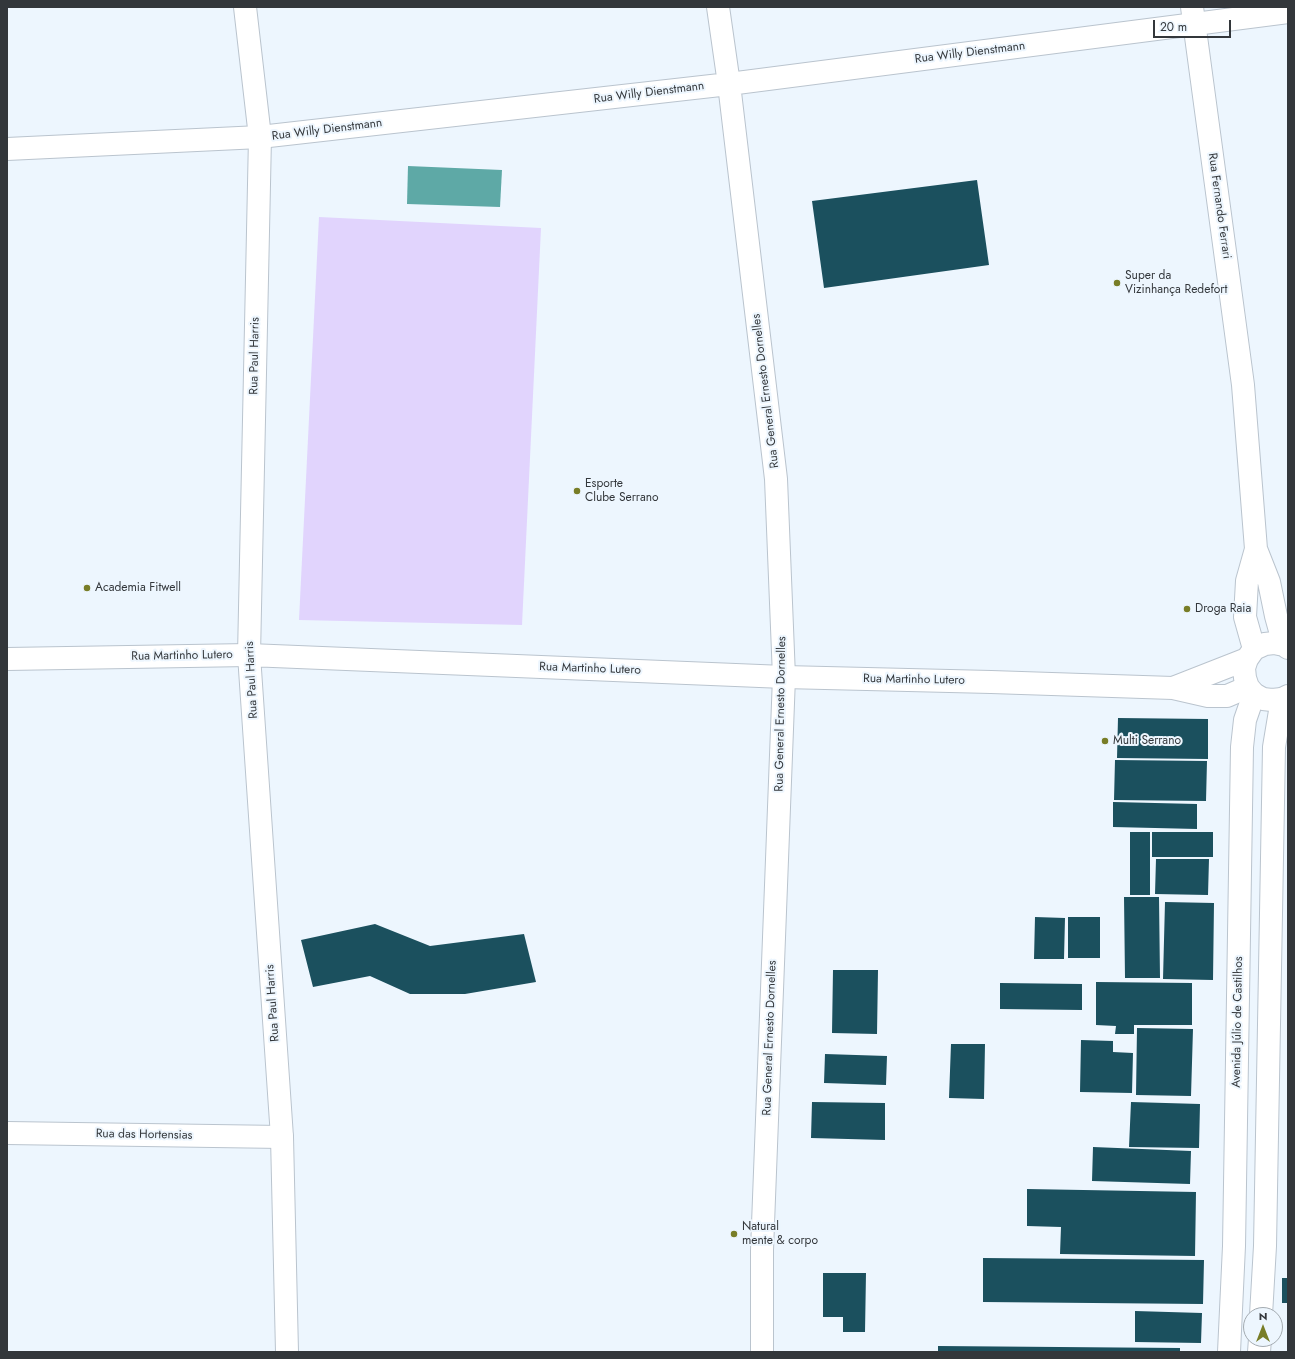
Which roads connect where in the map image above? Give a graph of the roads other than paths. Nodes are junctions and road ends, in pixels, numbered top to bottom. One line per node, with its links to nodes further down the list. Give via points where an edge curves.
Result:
1 (245, 7): 6 (street, Rua Paul Harris)
2 (718, 7): 5 (street, Rua General Ernesto Dornelles)
3 (1288, 12): 4 (street, Rua Willy Dienstmann)
4 (1194, 16): 5 (street, Rua Willy Dienstmann); 8 (street, Rua Fernando Ferrari, via 1243,385)
5 (729, 84): 6 (street, Rua Willy Dienstmann); 13 (street, Rua General Ernesto Dornelles, via 776,478)
6 (260, 137): 7 (street, Rua Willy Dienstmann); 11 (street, Rua Paul Harris)
7 (7, 150)
8 (1256, 549): 9 (street, Rua Fernando Ferrari, via 1269,582); 10 (street, Rua Fernando Ferrari, via 1247,581 1245,617)
9 (1286, 647): 10 (street, Rua Martinho Lutero, via 1274,643 1265,644)
10 (1251, 654): 14 (street, Rua Martinho Lutero); 15 (street, via 1244,668 1245,678)
11 (249, 655): 12 (street, Rua Martinho Lutero); 13 (street, Rua Martinho Lutero); 18 (street, Rua Paul Harris)
12 (7, 659)
13 (784, 677): 14 (street, Rua Martinho Lutero); 23 (street, Rua General Ernesto Dornelles, via 762,1250)
14 (1173, 688): 15 (street, Rua Martinho Lutero, via 1208,696 1227,696)
15 (1251, 690): 16 (street, via 1268,699); 19 (street, Avenida Júlio de Castilhos, via 1242,748)
16 (1285, 697): 20 (street, via 1274,747)
17 (7, 1133): 18 (street, Rua das Hortensias)
18 (282, 1137): 22 (street, Rua Paul Harris)
19 (1234, 1246): 20 (street); 24 (street, Avenida Júlio de Castilhos)
20 (1264, 1246): 21 (street)
21 (1261, 1307)
22 (287, 1352)
23 (762, 1352)
24 (1229, 1352)

